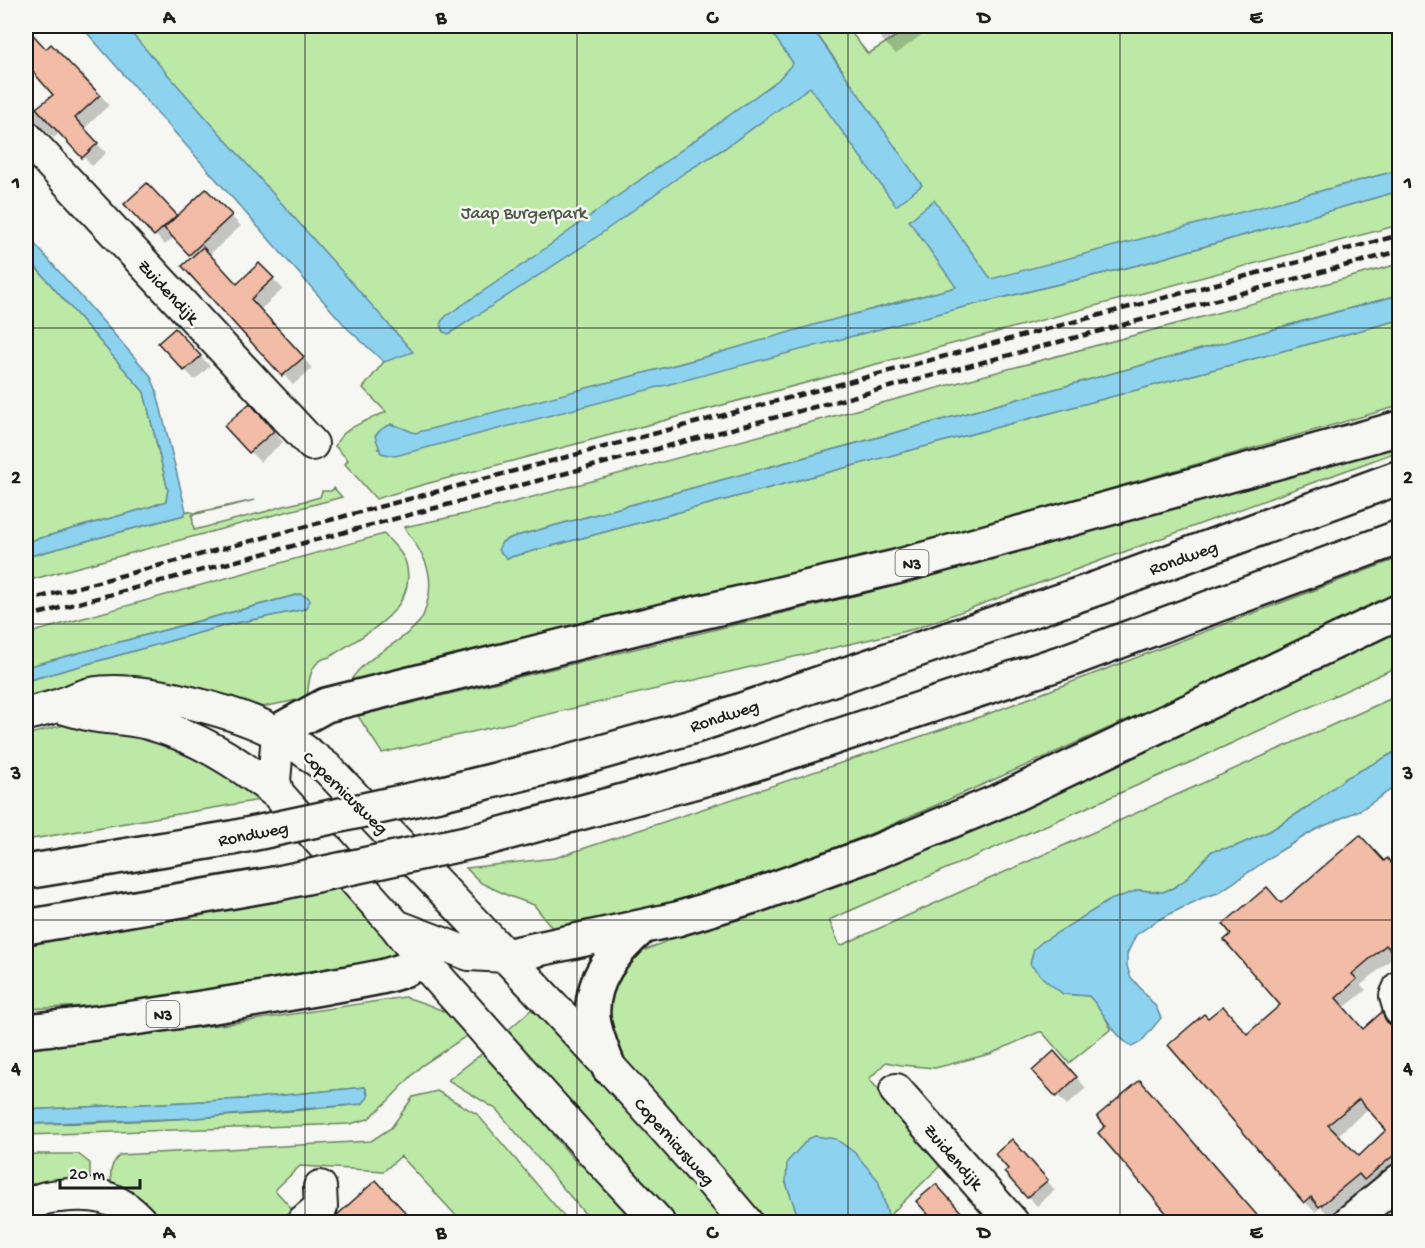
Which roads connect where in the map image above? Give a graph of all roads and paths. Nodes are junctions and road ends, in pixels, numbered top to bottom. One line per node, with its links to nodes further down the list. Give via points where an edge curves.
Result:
1 (26, 137): 3 (street, Zuidendijk)
2 (1400, 428): 9 (highway, N3, via 896,567 326,705)
3 (312, 444)
4 (1400, 477): 11 (highway, Rondweg, bridge, via 1098,588 695,726 439,794 232,838)
5 (1400, 537): 13 (highway, bridge, via 1069,660 726,773 480,840 274,884)
6 (1400, 611): 14 (highway, via 1004,799 757,895)
7 (57, 706): 8 (street); 9 (street, via 91,694 161,697 227,713); 10 (street, via 171,730 237,763)
8 (26, 714)
9 (278, 734): 10 (street, Copernicusweg, via 274,781); 12 (street, Copernicusweg, via 328,769)
10 (278, 794): 15 (street, via 396,926)
11 (26, 872)
12 (424, 872): 15 (street, Copernicusweg, via 434,909); 16 (street, Copernicusweg)
13 (26, 927)
14 (642, 927): 16 (highway); 20 (highway, via 604,968 596,992 593,1019)
15 (426, 949): 16 (street); 19 (highway, N3, via 416,965 387,975 101,1023); 27 (street, via 595,1154)
16 (506, 956): 20 (street, Copernicusweg)
17 (1400, 987): 18 (street, via 1396,996)
18 (1400, 1010)
19 (26, 1031)
20 (609, 1068): 28 (street, Copernicusweg)
21 (896, 1090): 29 (street, Zuidendijk)
22 (1400, 1180): 30 (street)
23 (320, 1187): 26 (street, via 321,1207)
24 (26, 1212): 25 (street, via 41,1199 103,1196 116,1201)
25 (141, 1222)
26 (303, 1222)
27 (658, 1222)
28 (746, 1222)
29 (1012, 1222)
30 (1350, 1222)

